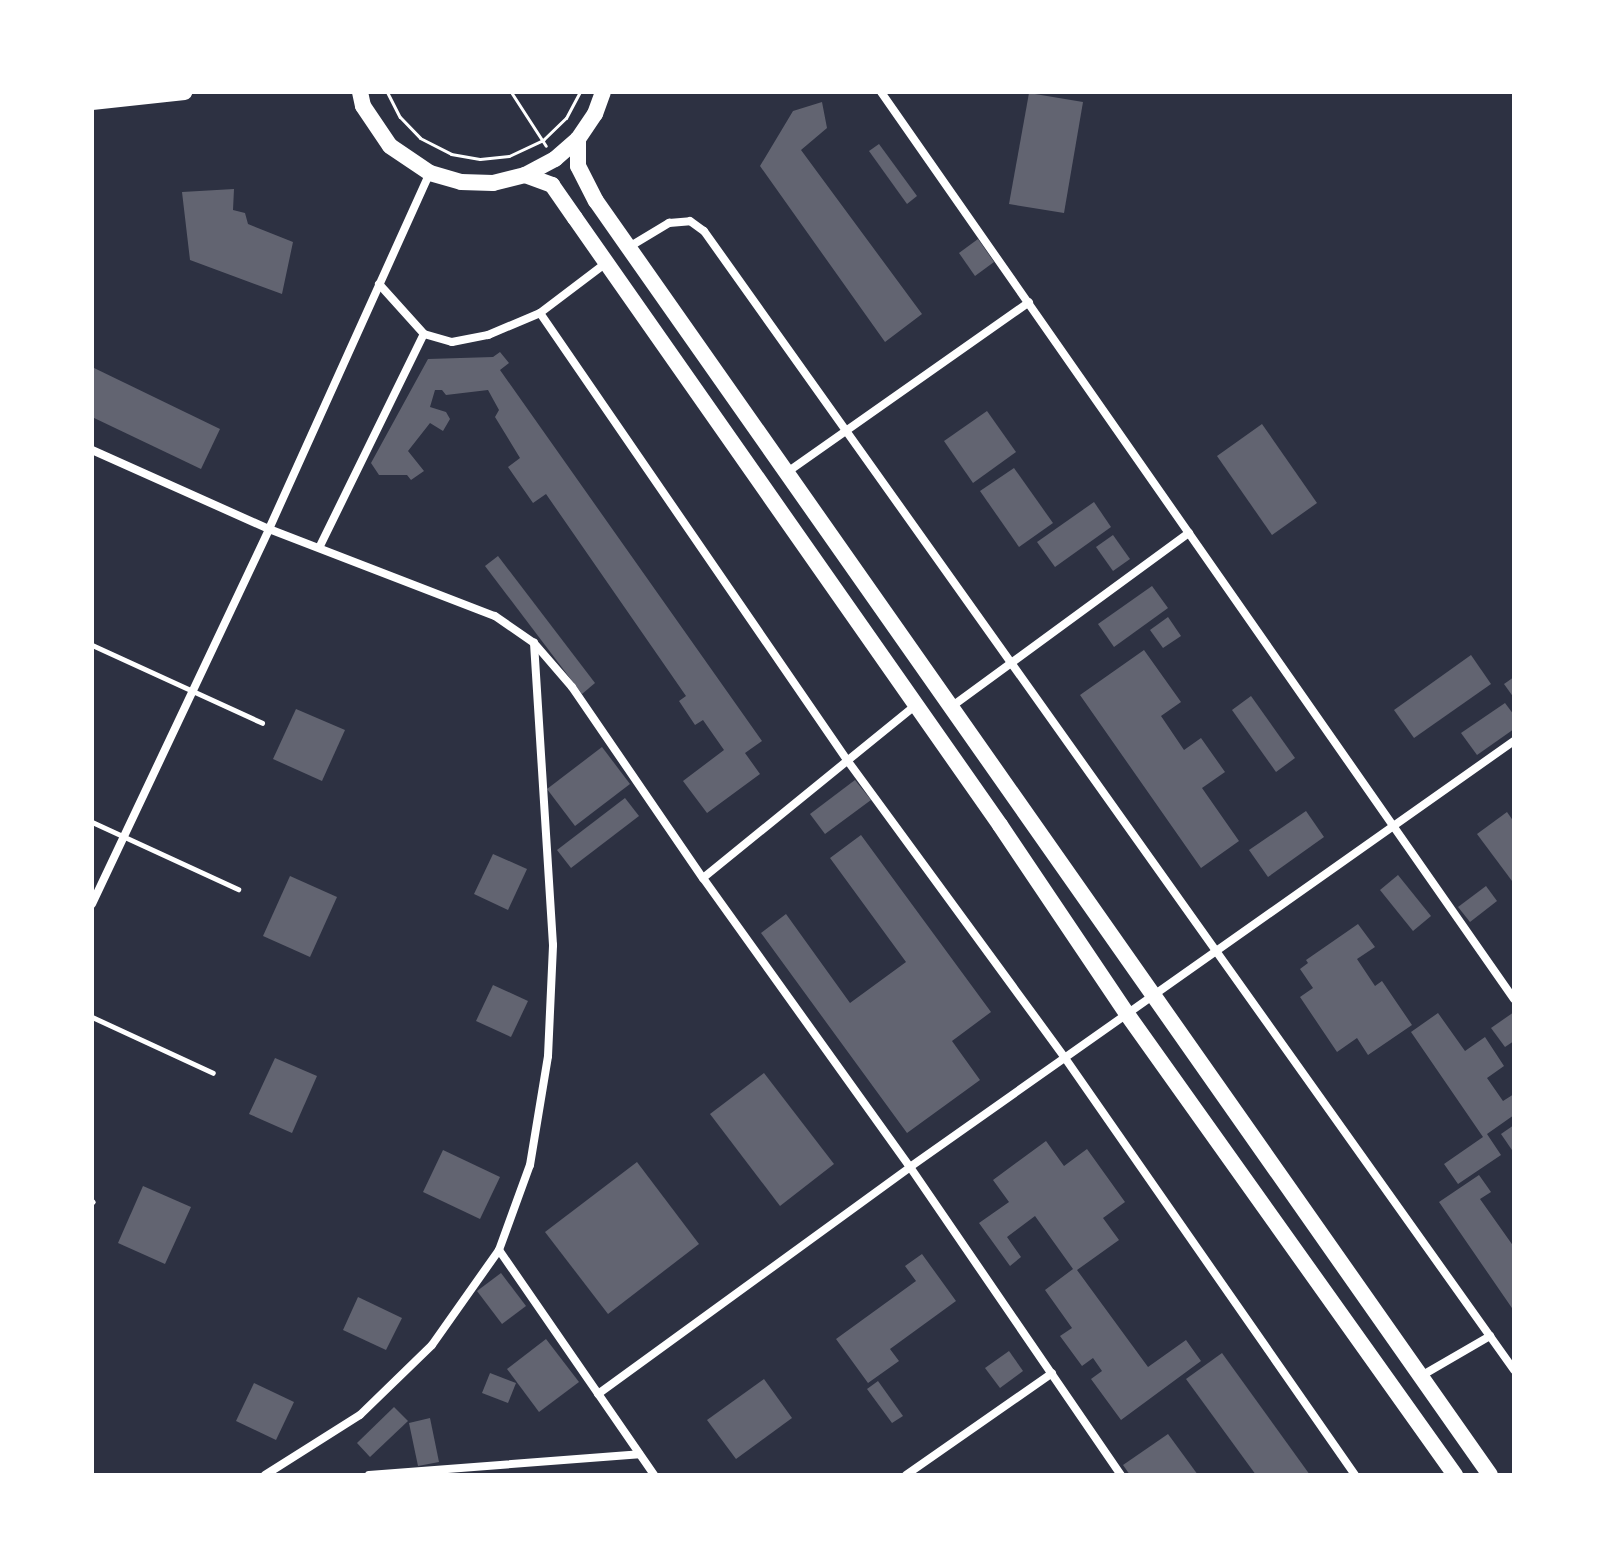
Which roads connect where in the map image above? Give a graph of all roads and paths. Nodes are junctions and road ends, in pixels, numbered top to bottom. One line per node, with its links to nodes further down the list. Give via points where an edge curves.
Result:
1 (184, 92): 9 (main road)
2 (344, 92): 8 (main road)
3 (387, 92): 11 (path, via 412,130 451,154 503,157)
4 (511, 92): 11 (path)
5 (580, 92): 11 (path, via 566,118)
6 (603, 92): 10 (main road)
7 (881, 92): 18 (street)
8 (361, 99): 13 (main road, via 390,146)
9 (92, 102)
10 (578, 139): 12 (main road); 15 (main road, via 578,166)
11 (543, 140): 12 (path)
12 (555, 159): 14 (main road)
13 (430, 173): 14 (main road, via 461,182); 17 (street)
14 (525, 175): 16 (main road, via 552,185)
15 (629, 247): 21 (street, via 669,223 690,221 704,231); 23 (main road)
16 (607, 263): 19 (street); 31 (main road)
17 (379, 284): 20 (street); 24 (street)
18 (1029, 302): 21 (street); 25 (street)
19 (540, 313): 20 (street, via 488,335 452,342); 35 (street)
20 (424, 334): 26 (street)
21 (846, 428): 23 (street); 29 (street)
22 (92, 450): 24 (street)
23 (786, 473): 32 (main road)
24 (269, 529): 26 (street); 30 (street)
25 (1189, 533): 29 (street); 37 (street)
26 (320, 546): 27 (street, via 495,616)
27 (534, 643): 39 (street, via 572,687); 50 (street, via 553,945 548,1056 530,1165)
28 (92, 645): 30 (lane)
29 (1011, 661): 32 (street); 42 (street)
30 (192, 691): 33 (lane); 38 (street)
31 (915, 706): 35 (street); 45 (main road)
32 (950, 707): 43 (main road)
33 (262, 723)
34 (1514, 741): 37 (street)
35 (847, 760): 39 (street); 47 (street)
36 (92, 822): 38 (lane)
37 (1393, 825): 42 (street); 44 (street)
38 (124, 836): 40 (lane); 41 (street)
39 (703, 878): 49 (street)
40 (238, 889)
41 (92, 904)
42 (1216, 951): 43 (street); 51 (street)
43 (1152, 996): 45 (street); 54 (main road)
44 (1514, 999)
45 (1127, 1014): 47 (street); 63 (main road)
46 (92, 1017): 48 (lane)
47 (1065, 1058): 49 (street); 62 (street)
48 (213, 1073)
49 (910, 1167): 53 (street); 55 (street)
50 (499, 1250): 55 (street); 57 (street, via 432,1345 360,1415)
51 (1490, 1336): 52 (street); 54 (street)
52 (1514, 1370)
53 (1052, 1373): 60 (street); 61 (street)
54 (1421, 1376): 64 (main road)
55 (598, 1394): 56 (street)
56 (639, 1454): 58 (street); 59 (street)
57 (265, 1475)
58 (369, 1475)
59 (654, 1475)
60 (906, 1475)
61 (1121, 1475)
62 (1355, 1475)
63 (1455, 1475)
64 (1490, 1475)

